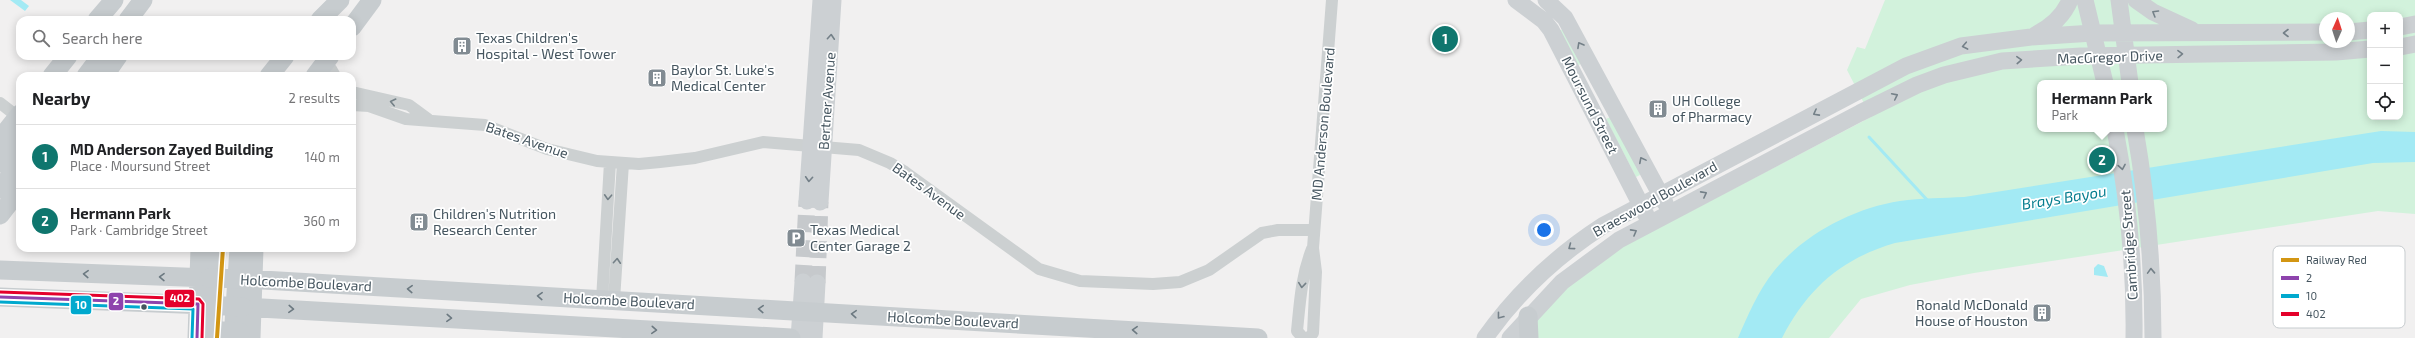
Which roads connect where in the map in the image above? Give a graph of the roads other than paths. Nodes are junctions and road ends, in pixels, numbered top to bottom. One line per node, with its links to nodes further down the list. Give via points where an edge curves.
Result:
1 (114, 0): 16 (main road)
2 (125, 0): 17 (main road)
3 (143, 0): 18 (main road)
4 (151, 0): 19 (main road)
5 (340, 0): 20 (main road); 21 (main road)
6 (821, 0): 65 (main road, Bertner Avenue)
7 (833, 0): 65 (main road, Bertner Avenue, one-way to 7)
8 (1332, 0): 78 (street, MD Anderson Boulevard)
9 (1516, 0): 22 (main road, Moursund Street)
10 (2070, 0): 33 (main road, via 2066,10 2051,27)
11 (2085, 0): 30 (main road)
12 (2119, 0): 31 (main road)
13 (2136, 0): 32 (main road, one-way to 13, via 2176,25)
14 (1555, 3): 22 (street); 72 (main road, Moursund Street, one-way to 14)
15 (369, 4): 23 (main road); 25 (main road)
16 (101, 16)
17 (113, 16)
18 (131, 16)
19 (142, 16)
20 (324, 16)
21 (328, 16)
22 (1544, 21): 74 (main road, Moursund Street, via 1584,91)
23 (356, 22)
24 (2415, 24): 26 (main road)
25 (356, 25)
26 (2403, 26)
27 (2367, 30): 28 (main road)
28 (2355, 31)
29 (2319, 32): 32 (main road, MacGregor Drive, one-way to 32)
30 (2093, 33): 31 (main road, MacGregor Drive); 33 (main road, MacGregor Drive); 37 (main road)
31 (2124, 33): 32 (main road, MacGregor Drive); 38 (main road)
32 (2201, 33)
33 (2031, 37): 54 (main road, MacGregor Drive, one-way to 54, via 1961,46 1906,66)
34 (2415, 44): 35 (main road)
35 (2403, 46)
36 (2367, 49): 38 (main road, MacGregor Drive, one-way to 36, via 2329,53)
37 (2099, 55): 38 (main road, MacGregor Drive); 51 (main road); 57 (main road, MacGregor Drive, one-way to 37, via 1917,85 1972,67 2002,62)
38 (2127, 55): 52 (main road)
39 (65, 60): 45 (main road)
40 (79, 60): 46 (main road)
41 (98, 60): 47 (main road)
42 (115, 60): 48 (main road)
43 (282, 60): 49 (main road)
44 (295, 60): 50 (main road)
45 (55, 72)
46 (70, 72)
47 (89, 72)
48 (107, 72)
49 (272, 72)
50 (286, 72)
51 (2104, 80)
52 (2130, 80)
53 (356, 93): 59 (street, Bates Avenue, one-way to 53, via 408,105)
54 (1851, 94): 72 (main road, Braeswood Boulevard, one-way to 72)
55 (0, 103): 58 (street)
56 (356, 105): 59 (street, Bates Avenue, via 369,106 406,119)
57 (1860, 113): 75 (main road, Braeswood Boulevard, one-way to 57)
58 (16, 114)
59 (428, 119): 66 (street, Bates Avenue, via 485,125 548,149)
60 (16, 120): 63 (main road)
61 (2116, 132): 88 (main road, Cambridge Street, one-way to 88, via 2125,180)
62 (2135, 132): 98 (main road, Cambridge Street, one-way to 62, via 2148,234)
63 (0, 139)
64 (16, 142): 67 (main road)
65 (817, 147): 68 (street, Bates Avenue, via 763,142 695,158); 73 (main road, Bertner Avenue); 78 (street, Bates Avenue, via 859,150 890,163 1039,269 1080,281 1153,284 1180,282 1209,270 1262,233 1278,230)
66 (610, 162): 68 (street, Bates Avenue); 90 (street, one-way to 90)
67 (0, 163)
68 (623, 163): 90 (street, one-way to 68)
69 (16, 168): 70 (main road)
70 (0, 190)
71 (16, 194): 76 (main road)
72 (1660, 194): 74 (main road, Braeswood Boulevard); 75 (main road, Moursund Street)
73 (814, 201)
74 (1640, 204): 77 (main road, Moursund Street); 108 (main road, Braeswood Boulevard, one-way to 108, via 1573,245 1547,266 1520,292)
75 (1670, 212): 77 (main road, Braeswood Boulevard)
76 (0, 215)
77 (1650, 222): 95 (main road, Braeswood Boulevard, one-way to 77, via 1562,282 1588,261)
78 (1314, 230): 79 (street, MD Anderson Boulevard)
79 (1312, 248): 106 (street, MD Anderson Boulevard, one-way to 106, via 1303,271 1297,331); 107 (street, MD Anderson Boulevard, via 1316,279 1313,333)
80 (201, 252): 85 (main road)
81 (216, 252): 100 (main road)
82 (238, 252): 101 (main road)
83 (253, 252): 86 (main road)
84 (0, 270): 85 (main road, Holcombe Boulevard, one-way to 84)
85 (204, 278): 86 (main road, Holcombe Boulevard, bridge); 92 (main road)
86 (249, 279): 90 (main road, Holcombe Boulevard, one-way to 86); 93 (main road)
87 (810, 282): 94 (main road)
88 (2133, 286): 98 (main road, via 2140,290 2143,297 2144,321); 111 (main road, Cambridge Street)
89 (0, 297): 92 (main road, Holcombe Boulevard)
90 (608, 300): 91 (main road, Holcombe Boulevard); 96 (main road, via 595,318)
91 (635, 302): 94 (main road, Holcombe Boulevard, one-way to 91); 99 (main road, via 613,316)
92 (202, 305): 93 (main road, Holcombe Boulevard, bridge); 100 (main road)
93 (248, 307): 96 (main road, Holcombe Boulevard, one-way to 96); 101 (main road)
94 (808, 311): 97 (main road, Holcombe Boulevard, one-way to 94); 103 (main road); 104 (main road)
95 (1528, 316): 109 (main road, Braeswood Boulevard); 110 (main road)
96 (573, 324): 99 (main road, Holcombe Boulevard)
97 (979, 330): 105 (main road, Holcombe Boulevard, one-way to 97)
98 (2153, 330)
99 (618, 333): 102 (main road, Holcombe Boulevard, one-way to 102)
100 (204, 336): 101 (main road, bridge)
101 (242, 336)
102 (791, 338)
103 (799, 338)
104 (814, 338)
105 (1258, 338)
106 (1304, 338)
107 (1309, 338)
108 (1485, 338)
109 (1510, 338)
110 (1529, 338)
111 (2134, 338)

